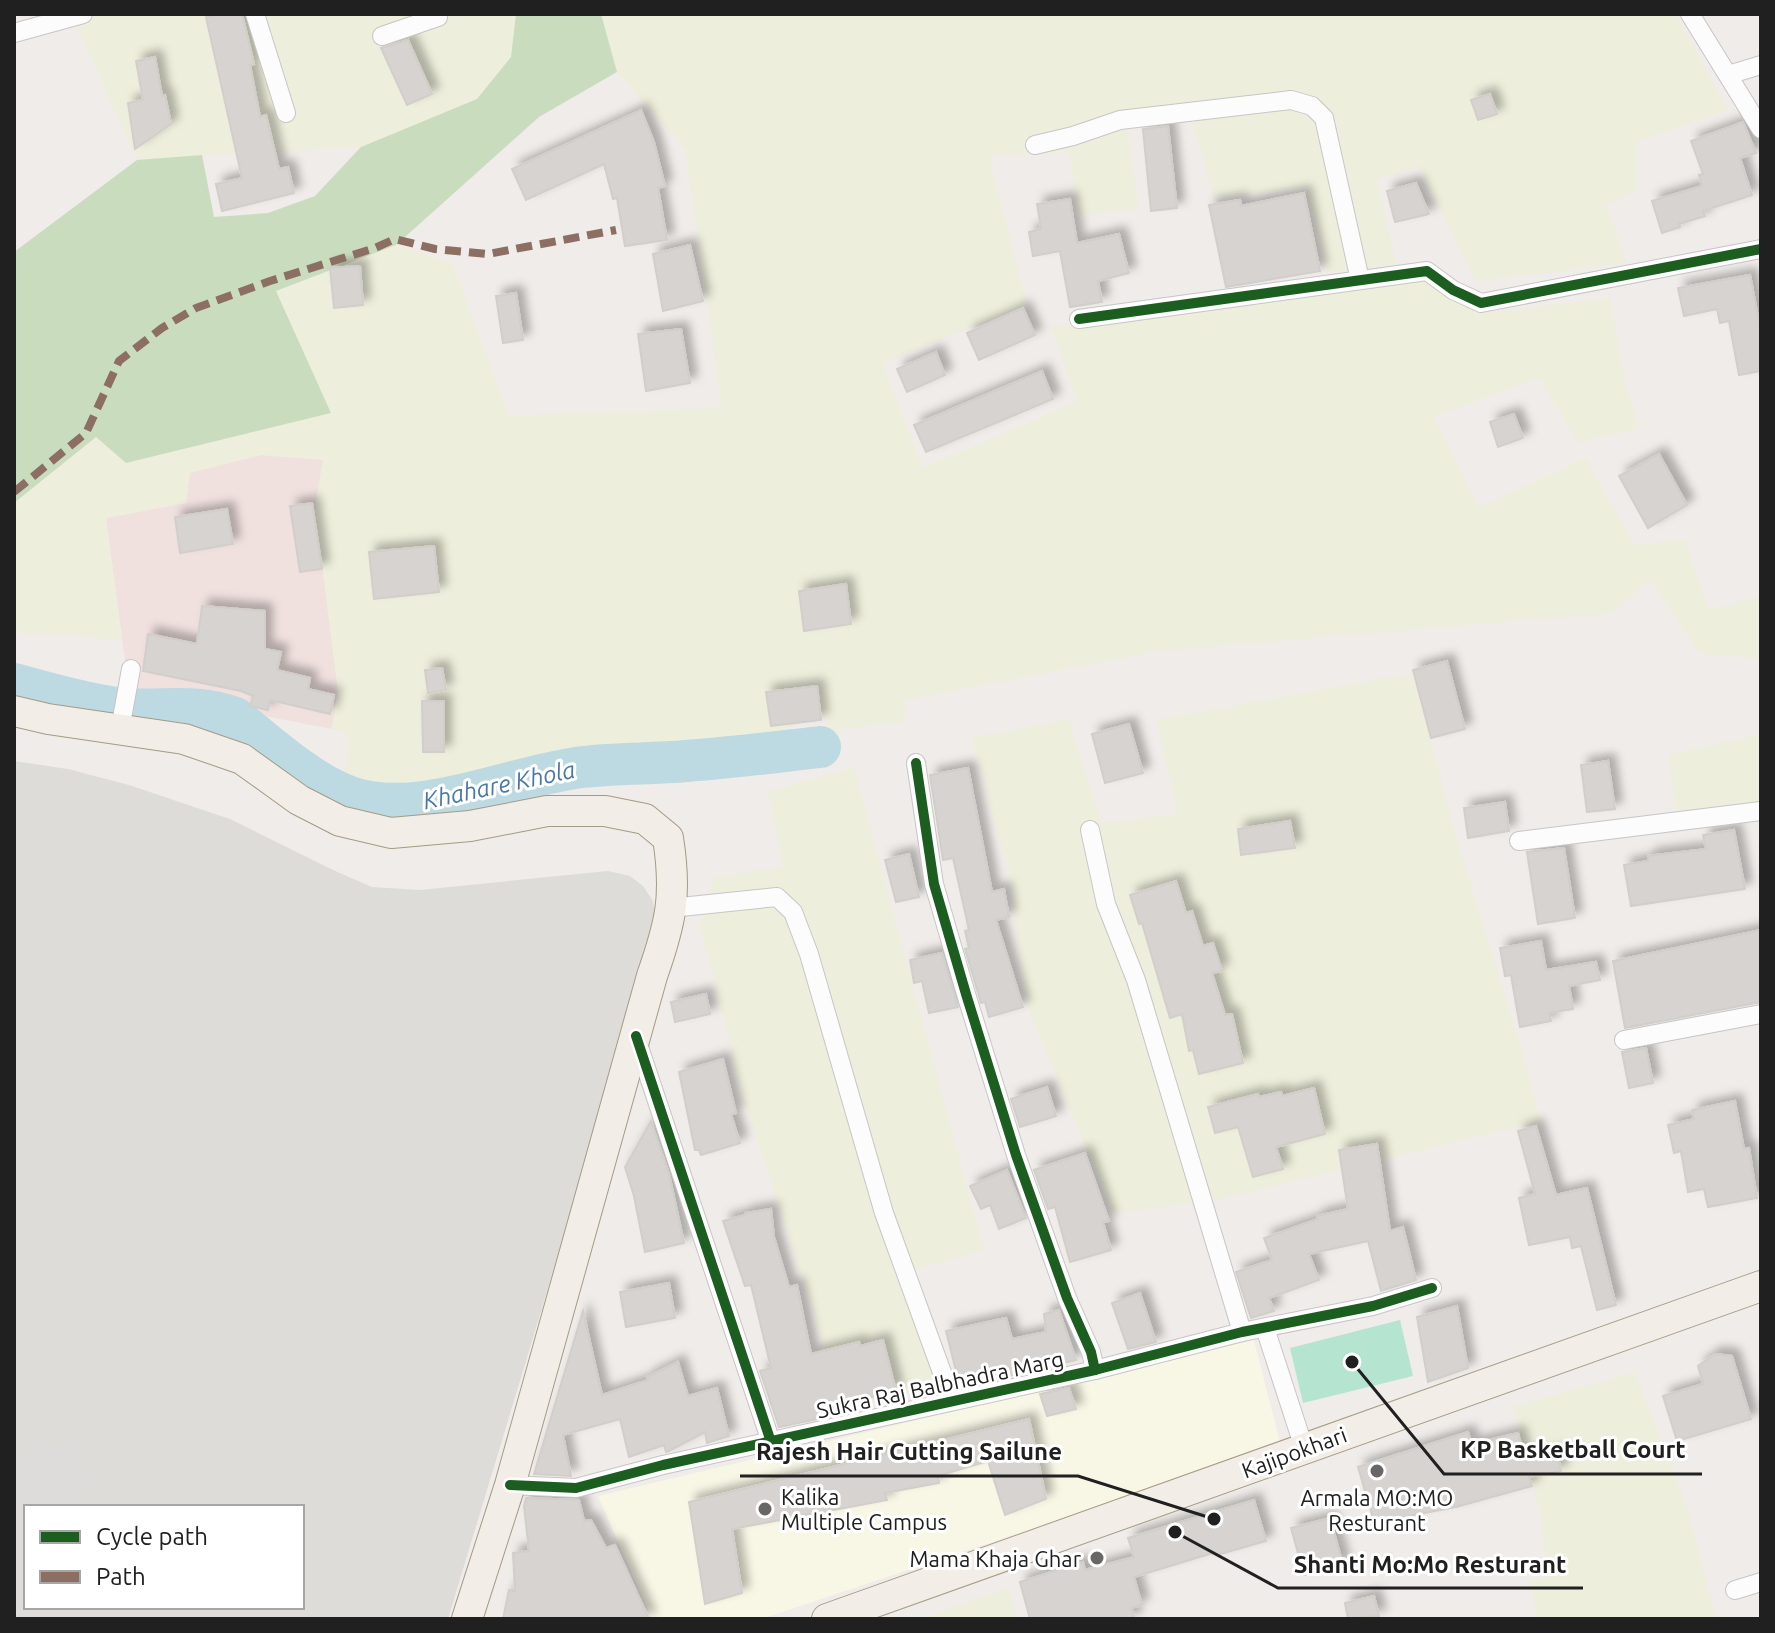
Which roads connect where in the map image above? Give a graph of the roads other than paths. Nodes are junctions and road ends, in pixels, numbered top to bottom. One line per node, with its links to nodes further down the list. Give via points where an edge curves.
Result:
1 (83, 14): 5 (street)
2 (255, 14): 9 (street)
3 (438, 14): 6 (street)
4 (1690, 14): 8 (street)
5 (14, 33)
6 (382, 36)
7 (1761, 65): 8 (street)
8 (1728, 75): 10 (street)
9 (286, 113)
10 (1761, 129)
11 (1035, 145): 13 (street, via 1120,120 1291,100 1312,106 1324,118)
12 (1761, 249): 13 (street, via 1481,303 1427,271)
13 (1360, 280): 14 (street)
14 (1079, 319)
15 (131, 669): 17 (street)
16 (14, 711): 17 (main road)
17 (120, 729): 22 (main road, via 184,739 242,759 299,800 340,821 391,833 470,826 547,811 605,811 645,819 668,838 674,877)
18 (916, 763): 30 (street, via 934,884 966,994 1016,1155)
19 (1761, 811): 21 (street)
20 (1090, 830): 29 (street, via 1106,904 1136,980)
21 (1519, 841)
22 (671, 908): 24 (main road); 31 (street, via 777,897 793,912 884,1213)
23 (1761, 1014): 25 (street)
24 (636, 1036): 32 (street); 34 (main road)
25 (1624, 1040)
26 (1761, 1286): 33 (main road, Kajipokhari)
27 (1432, 1288): 28 (street, Sukra Raj Balbhadra Marg)
28 (1265, 1328): 29 (street, Sukra Raj Balbhadra Marg); 33 (street)
29 (1242, 1332): 30 (street, Sukra Raj Balbhadra Marg)
30 (1095, 1370): 31 (street, Sukra Raj Balbhadra Marg)
31 (952, 1400): 32 (street, Sukra Raj Balbhadra Marg)
32 (771, 1442): 34 (street, Sukra Raj Balbhadra Marg, via 576,1488)
33 (1304, 1448): 38 (main road, Kajipokhari)
34 (510, 1485): 37 (main road)
35 (1761, 1582): 36 (street)
36 (1735, 1590)
37 (467, 1619)
38 (827, 1619)

